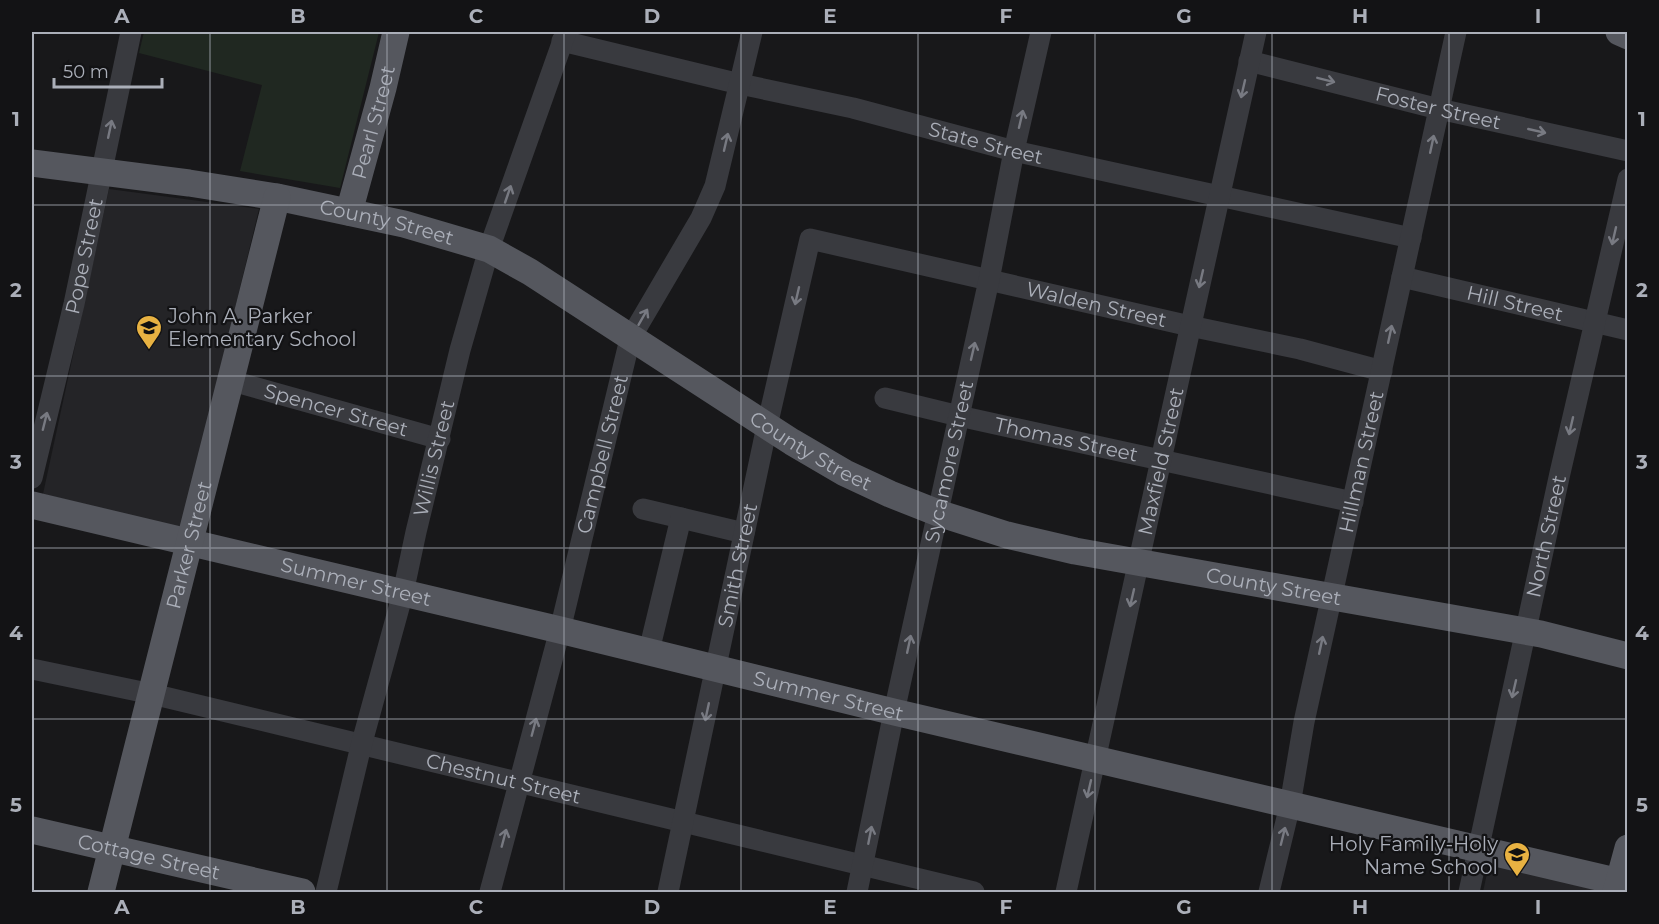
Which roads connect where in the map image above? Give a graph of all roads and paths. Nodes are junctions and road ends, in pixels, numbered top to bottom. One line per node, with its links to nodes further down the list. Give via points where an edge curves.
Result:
1 (131, 32): 16 (street, Pope Street, one-way to 1)
2 (396, 32): 20 (main road, Pearl Street)
3 (752, 32): 11 (street, Campbell Street)
4 (1041, 32): 13 (street, Sycamore Street, one-way to 4)
5 (1256, 32): 10 (street, Maxfield Street)
6 (1456, 32): 12 (street, Hillman Street)
7 (1619, 32): 9 (main road)
8 (564, 36): 11 (street, State Street); 23 (street, Willis Street, one-way to 8)
9 (1628, 36)
10 (1249, 61): 12 (street, Foster Street, one-way to 12); 19 (street, Maxfield Street, one-way to 19)
11 (740, 84): 13 (street, State Street, via 853,108); 29 (street, Campbell Street, one-way to 11, via 701,218 715,186)
12 (1439, 109): 14 (street, Foster Street, one-way to 14); 21 (street, Hillman Street, one-way to 12)
13 (1014, 151): 19 (street, State Street); 25 (street, Sycamore Street)
14 (1628, 151)
15 (32, 163): 16 (main road, County Street)
16 (100, 173): 18 (main road, County Street); 37 (street, Pope Street, one-way to 16, via 74,304)
17 (1628, 179): 26 (street, North Street, one-way to 26)
18 (277, 197): 20 (main road, County Street); 31 (main road, Parker Street)
19 (1219, 197): 21 (street, State Street); 27 (street, Maxfield Street, one-way to 27)
20 (349, 212): 23 (main road, County Street)
21 (1411, 238): 24 (street, Hillman Street)
22 (810, 239): 25 (street, Walden Street); 34 (street, Smith Street, one-way to 34)
23 (489, 249): 29 (main road, County Street); 35 (street, Willis Street)
24 (1402, 277): 26 (street, Hill Street); 30 (street, Hillman Street, one-way to 24)
25 (989, 280): 27 (street, Walden Street); 33 (street, Sycamore Street, one-way to 25)
26 (1594, 322): 28 (street, Hill Street); 49 (street, North Street, one-way to 49)
27 (1190, 326): 30 (street, Walden Street); 36 (street, Maxfield Street)
28 (1628, 330)
29 (630, 339): 34 (main road, County Street); 48 (street, Campbell Street)
30 (1382, 370): 38 (street, Hillman Street)
31 (232, 381): 35 (street, Spencer Street); 44 (main road, Parker Street)
32 (885, 398): 33 (street, Thomas Street)
33 (958, 416): 36 (street, Thomas Street); 41 (street, Sycamore Street)
34 (767, 426): 41 (main road, County Street, via 845,473); 43 (street, Smith Street)
35 (440, 439): 46 (street, Willis Street)
36 (1160, 459): 38 (street, Thomas Street); 45 (street, Maxfield Street)
37 (32, 478)
38 (1353, 502): 47 (street, Hillman Street)
39 (32, 504): 44 (main road, Summer Street)
40 (643, 509): 42 (street)
41 (938, 513): 45 (main road, County Street, via 1042,544); 55 (street, Sycamore Street, one-way to 41)
42 (681, 518): 43 (street); 50 (street)
43 (744, 533): 52 (street, Smith Street)
44 (190, 542): 46 (main road, Summer Street); 54 (main road, Parker Street)
45 (1140, 563): 47 (main road, County Street); 57 (street, Maxfield Street, one-way to 57)
46 (403, 593): 48 (main road, Summer Street); 56 (street, Willis Street)
47 (1332, 596): 49 (main road, County Street); 59 (street, Hillman Street, one-way to 47)
48 (560, 630): 50 (main road, Summer Street); 58 (street, Campbell Street, one-way to 48)
49 (1527, 632): 51 (main road, County Street); 64 (street, North Street, one-way to 64)
50 (649, 651): 52 (main road, Summer Street)
51 (1628, 656)
52 (716, 668): 55 (main road, Summer Street); 60 (street, Smith Street, one-way to 60)
53 (32, 669): 54 (street, Chestnut Street)
54 (152, 694): 56 (street, Chestnut Street); 62 (main road, Parker Street)
55 (894, 712): 57 (main road, Summer Street); 65 (street, Sycamore Street, one-way to 55)
56 (361, 746): 58 (street, Chestnut Street); 69 (street, Willis Street)
57 (1096, 759): 59 (main road, Summer Street); 74 (street, Maxfield Street, one-way to 74)
58 (519, 784): 60 (street, Chestnut Street); 70 (street, Campbell Street, one-way to 58)
59 (1290, 805): 64 (main road, Summer Street); 75 (street, Hillman Street, one-way to 59)
60 (684, 823): 65 (street, Chestnut Street); 71 (street, Smith Street)
61 (32, 830): 62 (main road, Cottage Street)
62 (113, 848): 67 (main road, Parker Street); 68 (main road, Cottage Street)
63 (1628, 848): 66 (main road)
64 (1479, 849): 66 (main road, Summer Street); 76 (street, North Street)
65 (864, 866): 72 (street, Sycamore Street); 73 (street, Chestnut Street)
66 (1621, 886)
67 (101, 892)
68 (302, 892)
69 (326, 892)
70 (490, 892)
71 (668, 892)
72 (857, 892)
73 (974, 892)
74 (1066, 892)
75 (1269, 892)
76 (1469, 892)

